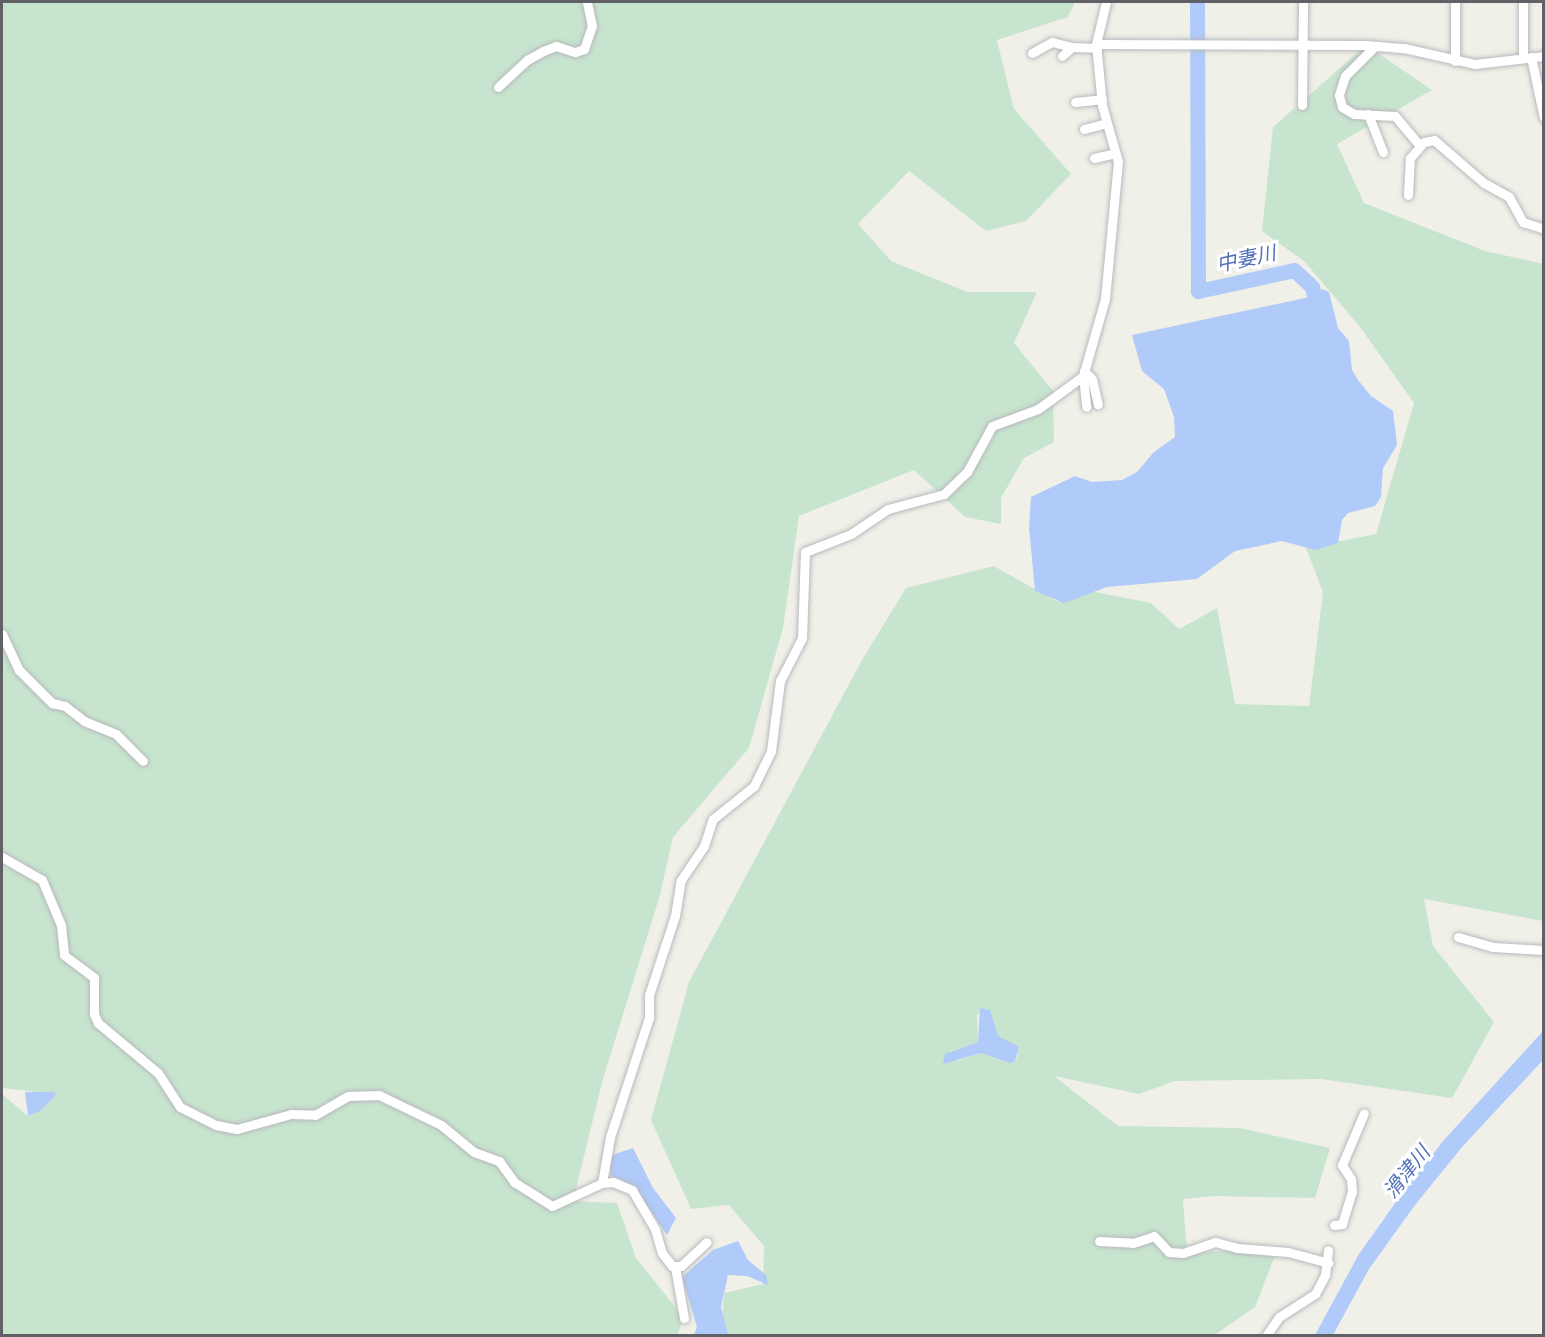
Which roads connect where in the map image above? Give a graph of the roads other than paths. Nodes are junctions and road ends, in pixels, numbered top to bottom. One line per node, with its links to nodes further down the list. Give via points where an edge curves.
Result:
1 (586, 2): 15 (street, via 592,26 584,49 575,52 556,46 543,51)
2 (1106, 2): 7 (street)
3 (1303, 2): 6 (street)
4 (1455, 2): 14 (street)
5 (1523, 2): 13 (street)
6 (1303, 44): 7 (street); 8 (street); 18 (street)
7 (1096, 46): 9 (street); 16 (street)
8 (1375, 46): 14 (street, via 1404,48); 19 (street, via 1345,76 1339,95 1348,112)
9 (1072, 47): 10 (street, via 1052,42); 11 (street)
10 (1032, 53)
11 (1062, 56)
12 (1544, 56): 13 (street)
13 (1527, 58): 14 (street, via 1492,64); 20 (street)
14 (1455, 61)
15 (498, 87)
16 (1102, 99): 17 (street); 21 (street)
17 (1075, 102)
18 (1302, 105)
19 (1368, 114): 23 (street, via 1395,116); 24 (street)
20 (1544, 118)
21 (1106, 123): 22 (street); 25 (street)
22 (1084, 129)
23 (1420, 146): 27 (street, via 1406,168); 28 (street, via 1434,140 1443,145 1484,183 1509,197 1523,222)
24 (1383, 152)
25 (1115, 153): 26 (street); 29 (street, via 1118,168 1105,298)
26 (1094, 158)
27 (1408, 195)
28 (1544, 229)
29 (1084, 373): 30 (street, via 1092,380); 31 (street); 38 (street, via 1038,409 992,426 967,472 944,494 888,509 851,534 805,552 802,638 780,681 771,751 754,786 713,819 704,846 681,880 675,916 649,995 649,1018 610,1137)
30 (1098, 404)
31 (1086, 406)
32 (2, 634): 33 (street, via 19,670 52,703 65,706 84,722 116,734)
33 (143, 761)
34 (2, 856): 38 (street, via 42,879 61,925 64,955 94,978 98,1023 158,1073 180,1107 216,1125 237,1129 291,1114 315,1115 348,1096 379,1095 441,1125 474,1152 499,1161 514,1182 552,1206)
35 (1458, 937): 36 (street, via 1493,947)
36 (1544, 950)
37 (1364, 1113): 39 (street, via 1342,1165 1351,1179 1352,1192 1342,1224)
38 (602, 1183): 44 (street, via 623,1186 637,1195 655,1229 662,1253)
39 (1334, 1225)
40 (1099, 1241): 43 (street, via 1133,1243 1154,1236 1169,1252 1183,1253 1221,1242)
41 (707, 1242): 44 (street)
42 (1328, 1250): 43 (street)
43 (1329, 1263): 46 (street, via 1315,1294 1279,1317)
44 (675, 1267): 45 (street)
45 (684, 1318)
46 (1266, 1335)

